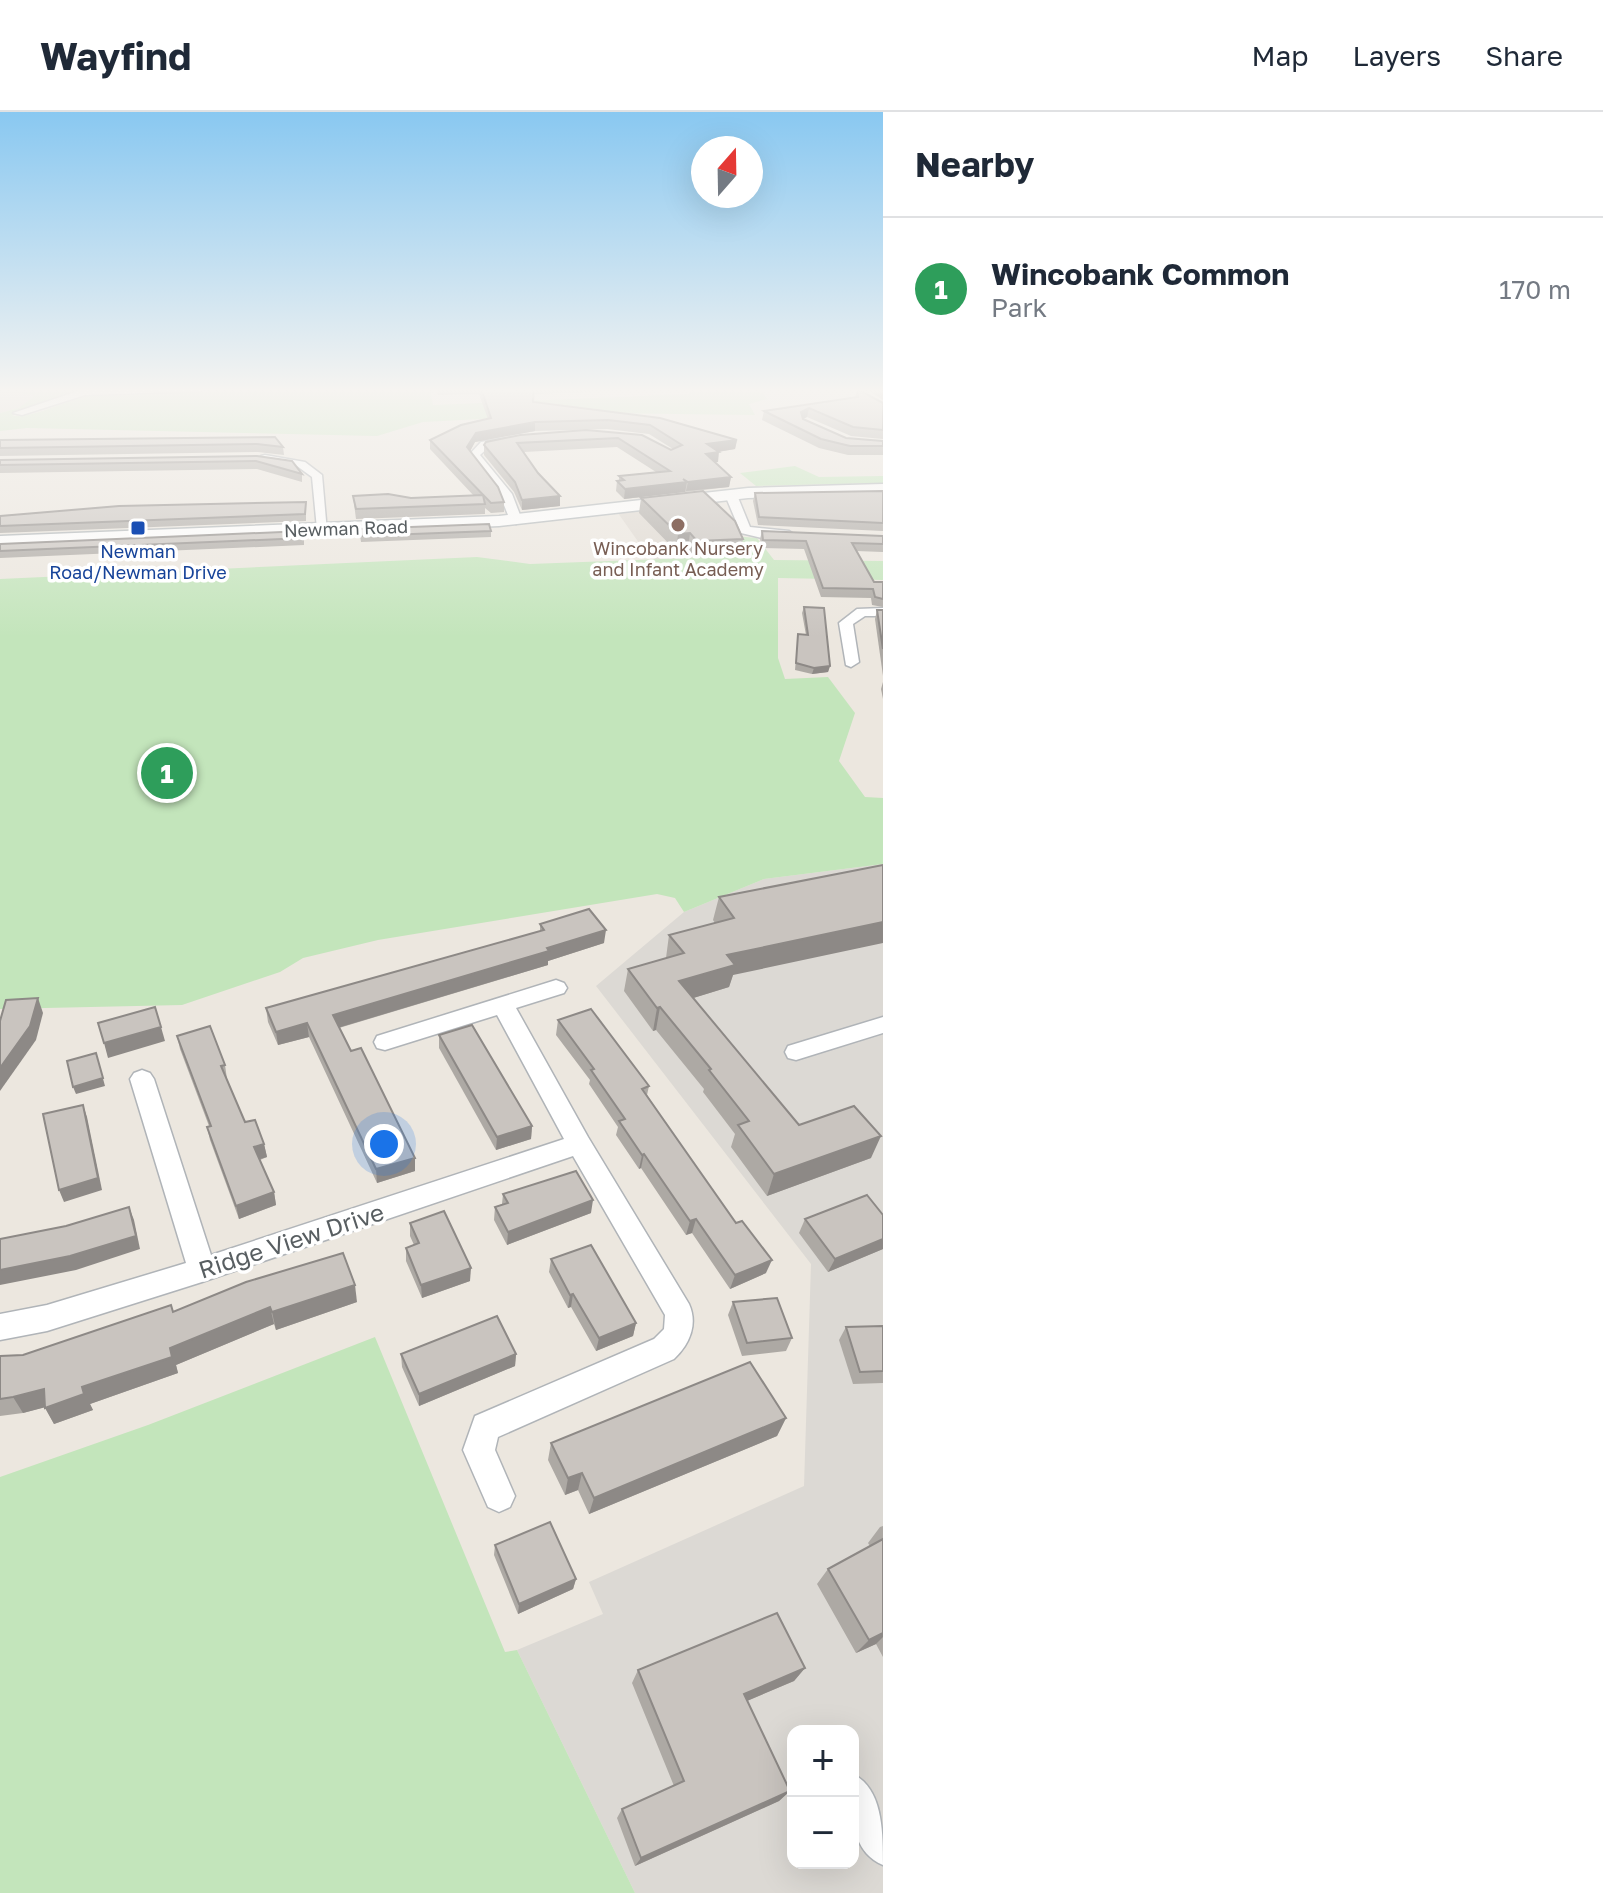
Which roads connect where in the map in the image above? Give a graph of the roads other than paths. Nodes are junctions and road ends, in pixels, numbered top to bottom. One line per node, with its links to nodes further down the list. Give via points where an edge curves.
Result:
1 (314, 471): 6 (street)
2 (487, 471): 5 (street, via 506,494)
3 (736, 488): 4 (street, Newman Road); 5 (street, Newman Road); 7 (street, via 741,527 754,533)
4 (883, 489)
5 (516, 520): 6 (street, Newman Road)
6 (323, 529): 8 (street, Newman Road)
7 (808, 535)
8 (0, 542)
9 (883, 612): 10 (street, via 862,612 846,623)
10 (851, 662)
11 (556, 988): 12 (street)
12 (504, 1006): 14 (street); 17 (street)
13 (883, 1025): 15 (street)
14 (385, 1042)
15 (796, 1052)
16 (142, 1079): 18 (street)
17 (579, 1144): 18 (street, Ridge View Drive); 20 (street, via 679,1313 680,1328 664,1349 486,1427 479,1450)
18 (202, 1270): 19 (street, Ridge View Drive, via 47,1318)
19 (0, 1327)
20 (499, 1496)
21 (867, 1803): 22 (street)
22 (883, 1846)

